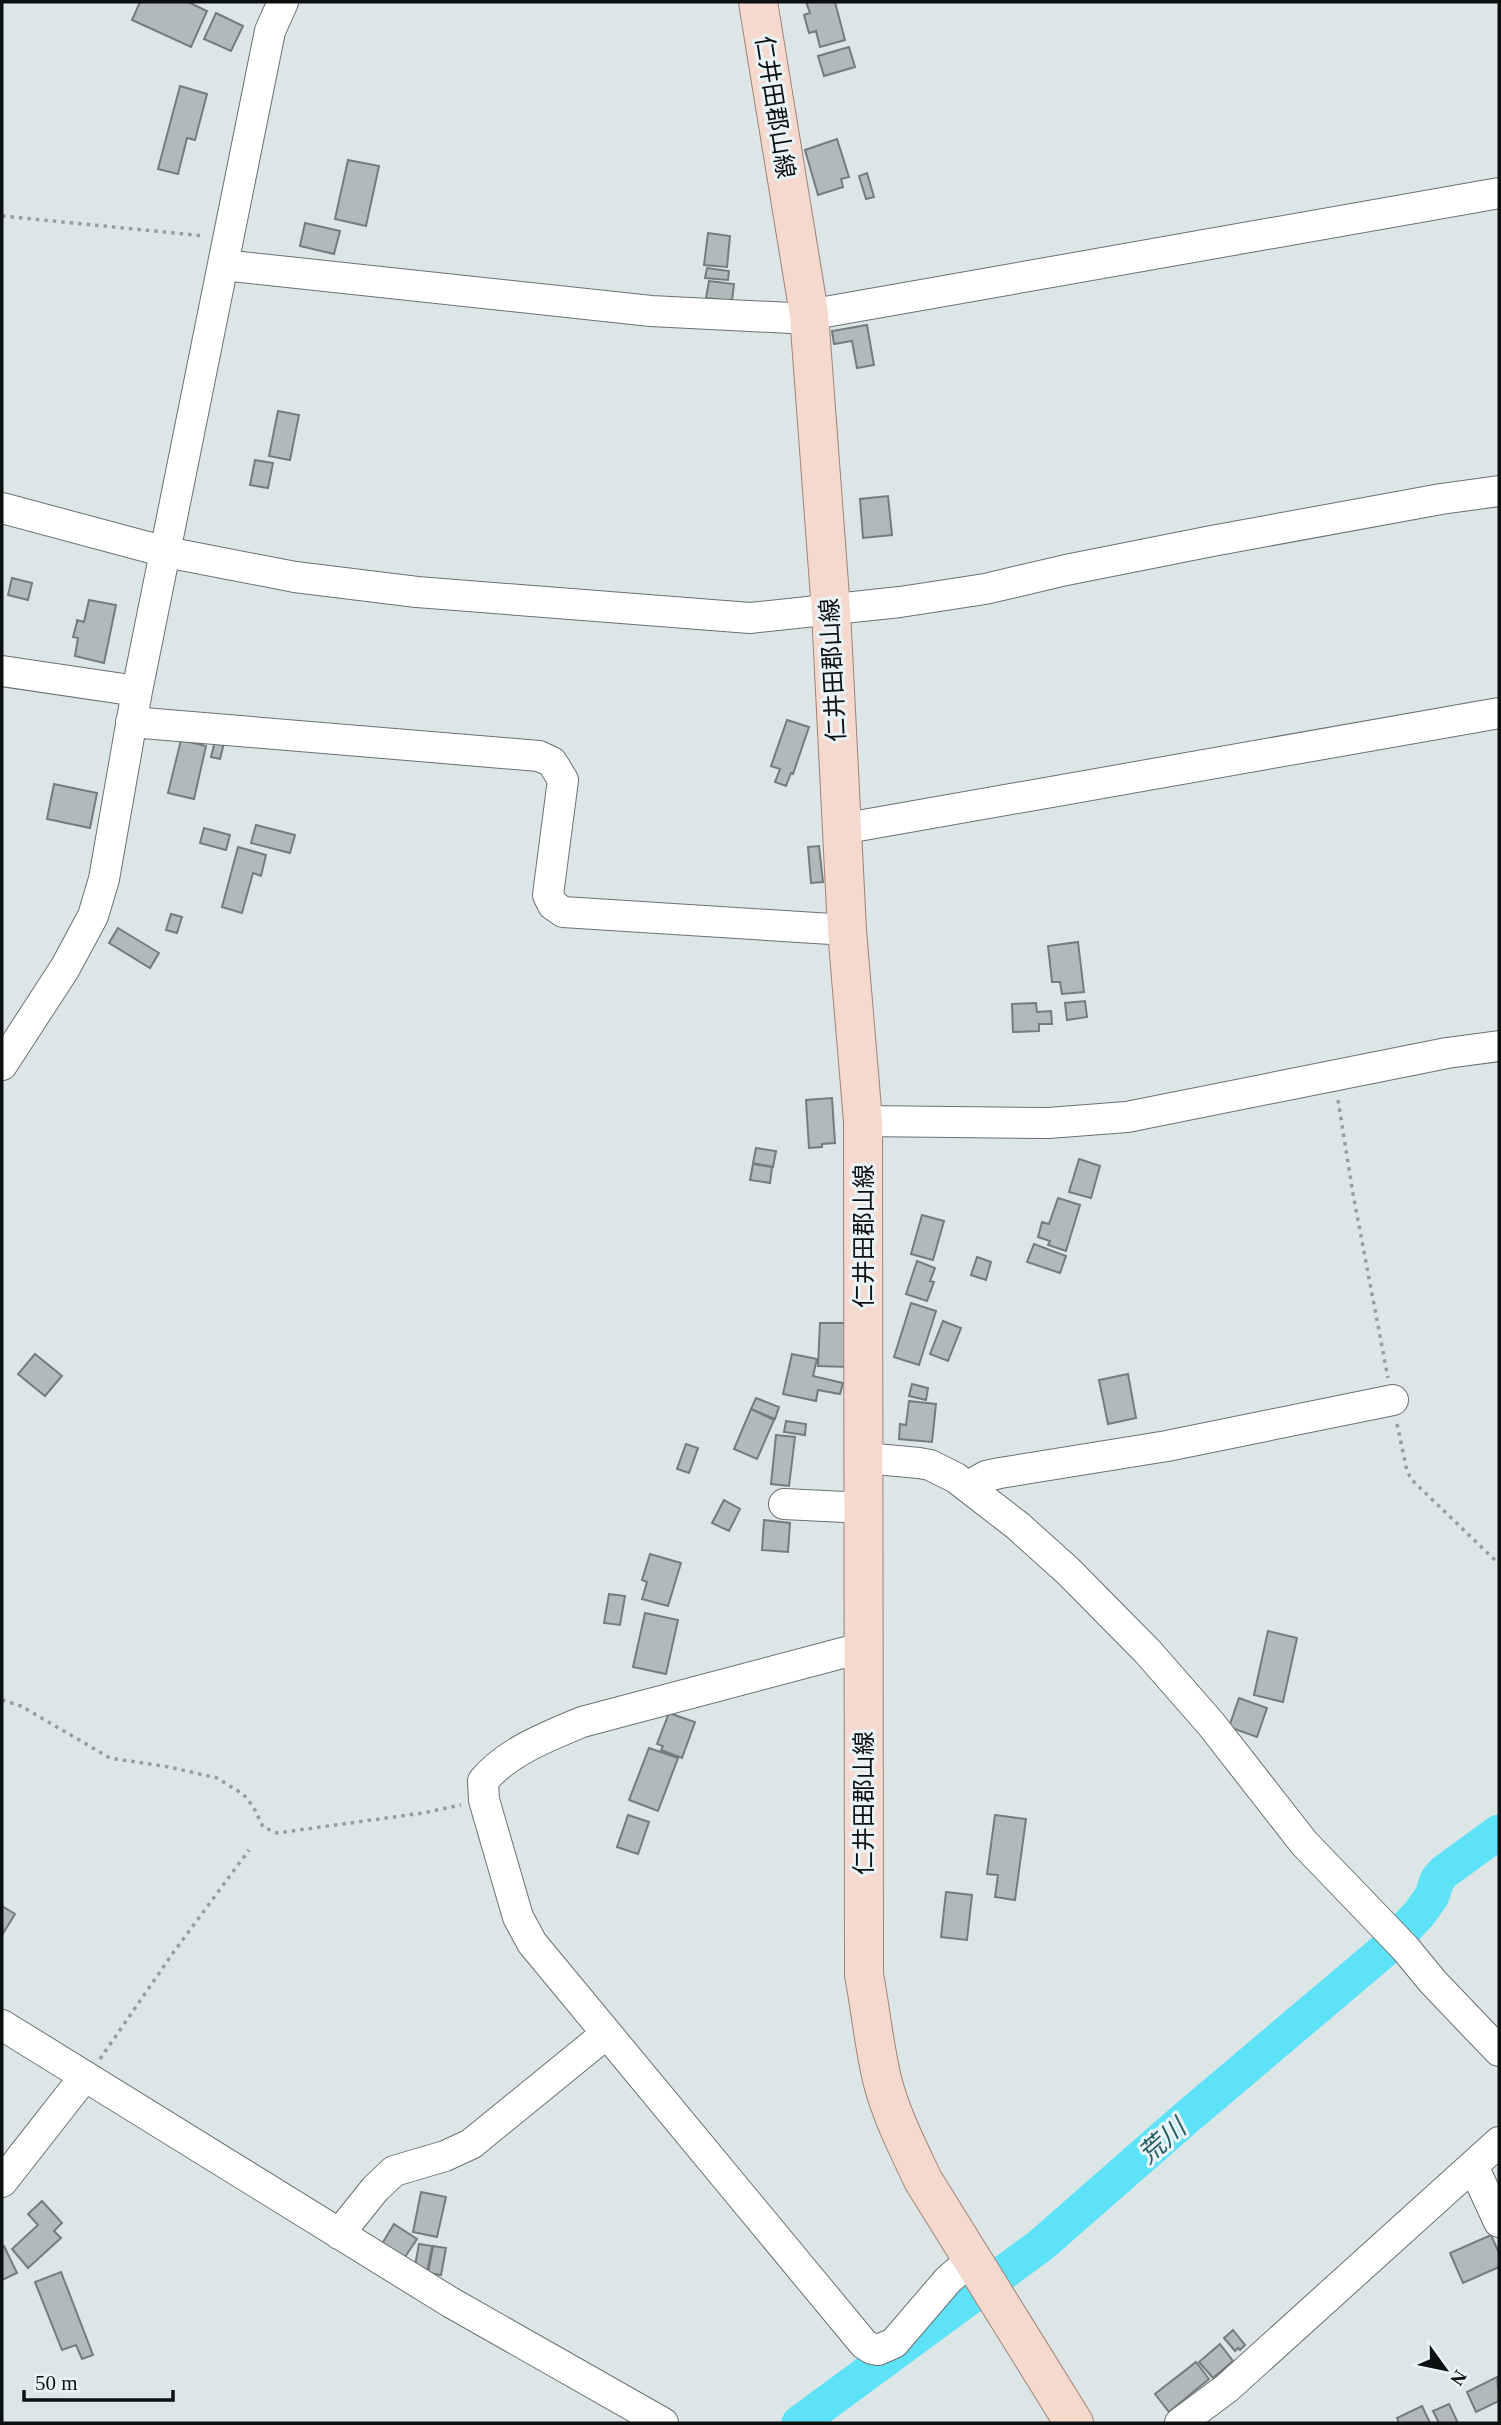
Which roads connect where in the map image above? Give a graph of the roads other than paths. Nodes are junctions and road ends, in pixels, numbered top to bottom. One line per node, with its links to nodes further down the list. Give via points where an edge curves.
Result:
1 (283, 2): 4 (street, via 270,31)
2 (758, 2): 5 (main road, 仁井田郡山線)
3 (1499, 193): 5 (street)
4 (225, 252): 5 (street, via 651,311 791,318); 8 (street)
5 (809, 314): 9 (main road, 仁井田郡山線)
6 (1499, 492): 9 (street, via 1212,541 985,589)
7 (2, 508): 8 (street)
8 (166, 552): 9 (street, via 295,577 417,592 750,618); 11 (street)
9 (831, 611): 14 (main road, 仁井田郡山線)
10 (2, 671): 11 (street)
11 (137, 691): 13 (street)
12 (1499, 713): 14 (street)
13 (131, 722): 15 (street, via 538,756 552,762 562,780 548,895 563,912); 17 (street, via 104,879 93,916)
14 (841, 829): 15 (main road, 仁井田郡山線)
15 (847, 930): 18 (main road, 仁井田郡山線)
16 (1499, 1046): 18 (street, via 1127,1118)
17 (2, 1065)
18 (863, 1121): 20 (main road, 仁井田郡山線)
19 (1393, 1400): 21 (street, via 1167,1446 1000,1473)
20 (865, 1458): 21 (street, via 930,1465); 23 (main road, 仁井田郡山線)
21 (968, 1486): 27 (street, via 1068,1571 1148,1652 1304,1843)
22 (784, 1504): 23 (street)
23 (865, 1508): 24 (main road, 仁井田郡山線)
24 (865, 1647): 26 (street, via 571,1726 532,1745 483,1781 484,1800 526,1934); 34 (main road, 仁井田郡山線, via 863,1941 876,2046 894,2118 923,2180)
25 (2, 2025): 28 (street)
26 (606, 2034): 33 (street, via 471,2144 384,2179); 34 (street, via 857,2337 872,2349 894,2343)
27 (1499, 2051)
28 (85, 2076): 31 (street); 33 (street)
29 (1499, 2142): 30 (street)
30 (1473, 2166): 32 (street); 37 (street, via 1227,2388)
31 (2, 2182)
32 (1499, 2222)
33 (339, 2234): 35 (street)
34 (972, 2259): 36 (main road, 仁井田郡山線)
35 (663, 2423)
36 (1074, 2423)
37 (1180, 2423)

